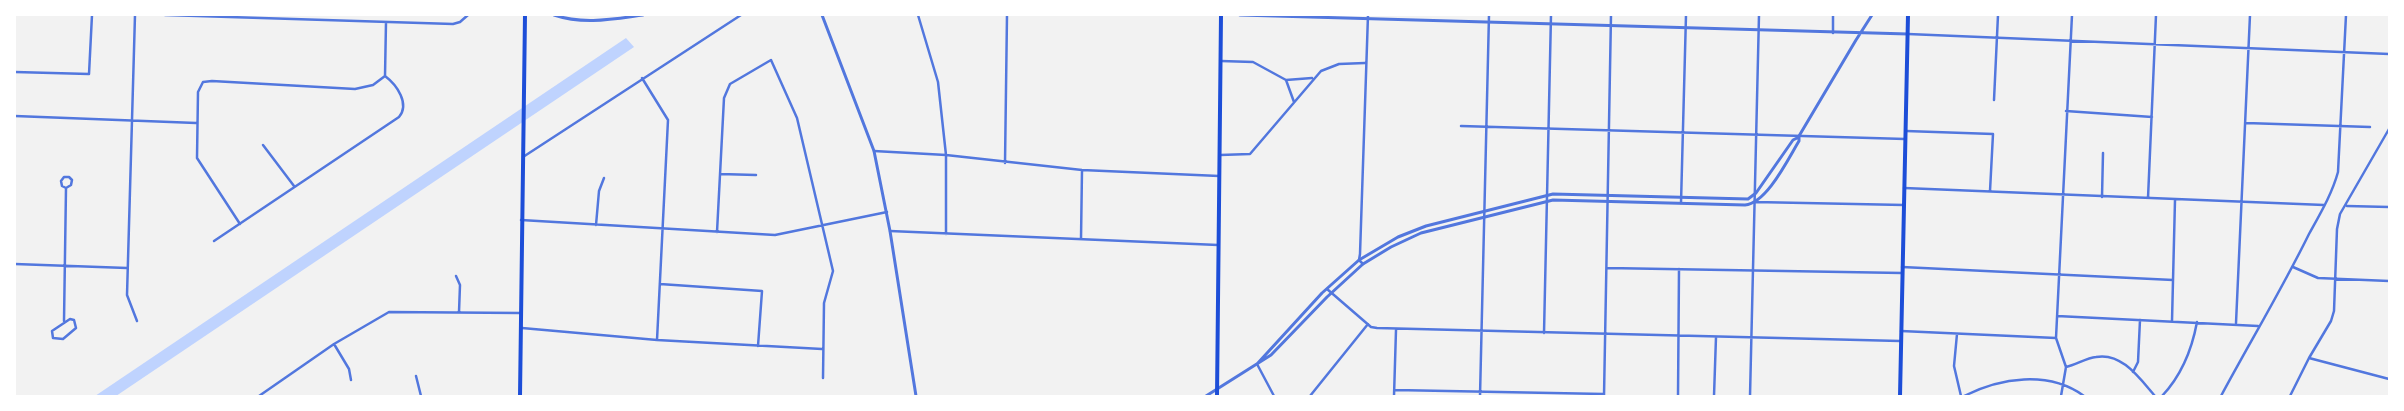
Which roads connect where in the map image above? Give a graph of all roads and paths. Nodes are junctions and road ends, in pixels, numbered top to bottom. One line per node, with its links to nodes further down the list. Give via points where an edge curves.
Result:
1 (92, 15): 48 (street, via 89,74)
2 (135, 15): 58 (street)
3 (166, 15): 30 (street)
4 (305, 15): 30 (street)
5 (468, 15): 31 (street, via 456,24)
6 (525, 15): 78 (main road)
7 (554, 15): 8 (street, via 588,22)
8 (643, 15)
9 (741, 15): 50 (street)
10 (822, 15): 74 (street)
11 (918, 15): 77 (street, via 938,82)
12 (1007, 15): 79 (street)
13 (1221, 15): 46 (main road)
14 (1240, 15): 28 (street)
15 (1489, 15): 32 (street)
16 (1551, 15): 33 (street)
17 (1611, 15): 34 (street)
18 (1686, 15): 35 (street)
19 (1759, 15): 36 (street)
20 (1833, 15): 37 (street)
21 (1877, 15): 29 (street)
22 (1908, 15): 39 (main road)
23 (1998, 15): 40 (street)
24 (2072, 15): 41 (street)
25 (2156, 15): 42 (street)
26 (2250, 15): 43 (street)
27 (2346, 15): 44 (street)
28 (1368, 17): 32 (street); 47 (street)
29 (1872, 17): 38 (street)
30 (305, 20): 31 (street)
31 (386, 22): 49 (street)
32 (1489, 22): 33 (street); 63 (street)
33 (1551, 24): 34 (street); 65 (street)
34 (1611, 26): 35 (street); 67 (street)
35 (1686, 28): 36 (street); 69 (street)
36 (1759, 31): 37 (street); 70 (street)
37 (1832, 32): 38 (street)
38 (1860, 33): 39 (street); 71 (street)
39 (1908, 34): 40 (street); 68 (main road)
40 (1997, 36): 41 (street); 53 (street)
41 (2071, 39): 42 (street); 55 (street)
42 (2155, 44): 43 (street); 57 (street)
43 (2249, 48): 44 (street); 59 (street)
44 (2345, 52): 45 (street); 62 (street)
45 (2389, 54)
46 (1221, 61): 52 (street, via 1253,62); 76 (main road)
47 (1365, 63): 51 (street, via 1330,66); 120 (street)
48 (15, 72)
49 (385, 76): 60 (street, via 372,85 355,90 203,82 198,92); 85 (street, via 404,103 404,112)
50 (642, 78): 78 (street); 113 (street, via 668,120)
51 (1313, 78): 52 (street); 54 (street)
52 (1286, 80): 54 (street)
53 (1994, 100)
54 (1294, 102): 76 (street, via 1250,154)
55 (2066, 111): 57 (street); 92 (street)
56 (15, 116): 58 (street)
57 (2152, 117): 95 (street)
58 (133, 120): 60 (street); 126 (street)
59 (2246, 122): 62 (street); 99 (street)
60 (197, 123): 110 (street, via 197,158)
61 (1460, 126): 63 (street)
62 (2341, 126): 64 (street); 103 (street, via 2338,172 2334,188)
63 (1487, 127): 65 (street); 106 (street)
64 (2370, 127)
65 (1548, 129): 67 (street); 90 (street)
66 (2389, 129): 104 (street)
67 (1610, 131): 69 (street); 91 (street)
68 (1905, 131): 72 (main road); 88 (street, via 1992,134)
69 (1683, 132): 70 (street); 94 (street)
70 (1757, 136): 71 (street); 89 (street)
71 (1799, 136): 72 (street); 89 (street); 100 (street, via 1772,184)
72 (1904, 140): 87 (main road)
73 (264, 145): 85 (street)
74 (874, 151): 77 (street); 107 (street)
75 (2103, 153): 93 (street)
76 (1220, 155): 83 (main road)
77 (946, 156): 79 (street); 116 (street)
78 (521, 158): 109 (main road)
79 (1005, 163): 80 (street)
80 (1082, 170): 83 (street); 117 (street)
81 (720, 174): 82 (street); 111 (street, via 724,98 730,84 771,60 797,118); 115 (street)
82 (756, 175)
83 (1219, 176): 119 (main road)
84 (604, 178): 112 (street, via 599,191)
85 (294, 186): 110 (street)
86 (66, 188): 86 (street, via 71,185 69,176 61,180); 123 (street)
87 (1904, 188): 88 (street); 102 (main road)
88 (1990, 191): 92 (street)
89 (1756, 193): 94 (street, via 1748,199); 100 (street)
90 (1547, 195): 91 (street); 97 (street); 106 (street)
91 (1608, 195): 94 (street); 98 (street)
92 (2062, 195): 93 (street); 132 (street)
93 (2102, 196): 95 (street)
94 (1681, 197): 101 (street)
95 (2148, 198): 96 (street)
96 (2175, 199): 99 (street); 133 (street)
97 (1547, 201): 98 (street); 108 (street); 154 (street)
98 (1608, 201): 101 (street); 127 (street)
99 (2242, 201): 103 (street); 148 (street)
100 (1755, 202): 101 (street, via 1745,205); 102 (street); 129 (street)
101 (1681, 203)
102 (1904, 205): 125 (main road)
103 (2324, 205): 124 (street)
104 (2347, 206): 105 (street); 134 (street, via 2340,214 2337,229)
105 (2389, 207)
106 (1485, 209): 108 (street); 120 (street, via 1412,231)
107 (887, 212): 111 (street); 114 (street)
108 (1485, 216): 122 (street, via 1414,236); 153 (street)
109 (521, 220): 112 (street); 140 (main road)
110 (240, 224): 118 (street)
111 (824, 224): 115 (street, via 775,235); 165 (street, via 833,271 824,302)
112 (596, 225): 113 (street)
113 (662, 230): 115 (street); 136 (street)
114 (890, 231): 116 (street); 184 (street)
115 (717, 232)
116 (946, 234): 117 (street)
117 (1082, 239): 119 (street)
118 (214, 241)
119 (1219, 245): 175 (main road)
120 (1360, 260): 122 (street); 137 (street)
121 (15, 264): 123 (street)
122 (1363, 264): 138 (street)
123 (64, 266): 126 (street); 144 (street)
124 (2293, 266): 134 (street, via 2318,278); 149 (street)
125 (1902, 267): 130 (main road); 132 (street)
126 (127, 268): 145 (street, via 127,295)
127 (1607, 268): 128 (street); 156 (street)
128 (1679, 269): 129 (street); 157 (street)
129 (1753, 270): 130 (street); 159 (street)
130 (1902, 273): 152 (main road)
131 (456, 276): 139 (street, via 460,285)
132 (2059, 276): 133 (street); 141 (street)
133 (2173, 280): 143 (street)
134 (2335, 280): 135 (street); 166 (street, via 2331,321)
135 (2389, 281)
136 (660, 284): 161 (street); 164 (street, via 762,291)
137 (1326, 289): 138 (street); 167 (street)
138 (1331, 293): 147 (street); 167 (street, via 1284,344 1264,362)
139 (459, 312): 140 (street); 163 (street, via 389,312)
140 (520, 312): 150 (main road)
141 (2057, 316): 142 (street); 160 (street)
142 (2140, 320): 143 (street); 169 (street, via 2138,362)
143 (2172, 320): 146 (street)
144 (64, 321): 144 (street, via 52,331 54,338 62,339 76,328 74,320)
145 (137, 321)
146 (2197, 322): 148 (street); 200 (street, via 2179,374)
147 (1368, 324): 151 (street); 188 (street)
148 (2236, 324): 149 (street)
149 (2258, 326): 201 (street)
150 (520, 328): 161 (street); 183 (main road)
151 (1396, 330): 153 (street); 176 (street)
152 (1901, 331): 155 (street); 162 (main road)
153 (1483, 332): 154 (street); 179 (street)
154 (1544, 333): 156 (street)
155 (1957, 333): 160 (street); 196 (street, via 1954,366)
156 (1606, 335): 157 (street); 180 (street)
157 (1679, 337): 158 (street); 192 (street)
158 (1716, 337): 159 (street); 193 (street)
159 (1751, 338): 162 (street); 194 (street)
160 (2056, 338): 168 (street)
161 (657, 340): 164 (street)
162 (1901, 341): 195 (main road)
163 (334, 344): 173 (street, via 349,369); 181 (street)
164 (758, 346): 165 (street)
165 (822, 349): 171 (street)
166 (2309, 358): 172 (street); 202 (street)
167 (1257, 364): 175 (street); 187 (street)
168 (2066, 367): 169 (street, via 2095,357 2106,357 2123,363); 174 (street)
169 (2133, 372): 199 (street)
170 (416, 376): 182 (street)
171 (822, 378)
172 (2389, 379)
173 (351, 380)
174 (2064, 387): 196 (street, via 2028,378 1984,386); 197 (street); 198 (street)
175 (1217, 390): 185 (street); 186 (main road)
176 (1395, 390): 178 (street); 189 (street)
177 (1513, 391): 179 (street); 180 (street); 191 (street)
178 (1431, 392): 179 (street); 190 (street)
179 (1481, 394)
180 (1604, 395)
181 (259, 396)
182 (421, 396)
183 (520, 396)
184 (916, 396)
185 (1206, 396)
186 (1217, 396)
187 (1274, 396)
188 (1310, 396)
189 (1394, 396)
190 (1432, 396)
191 (1512, 396)
192 (1678, 396)
193 (1714, 396)
194 (1750, 396)
195 (1900, 396)
196 (1962, 396)
197 (2060, 396)
198 (2084, 396)
199 (2155, 396)
200 (2162, 396)
201 (2221, 396)
202 (2290, 396)

